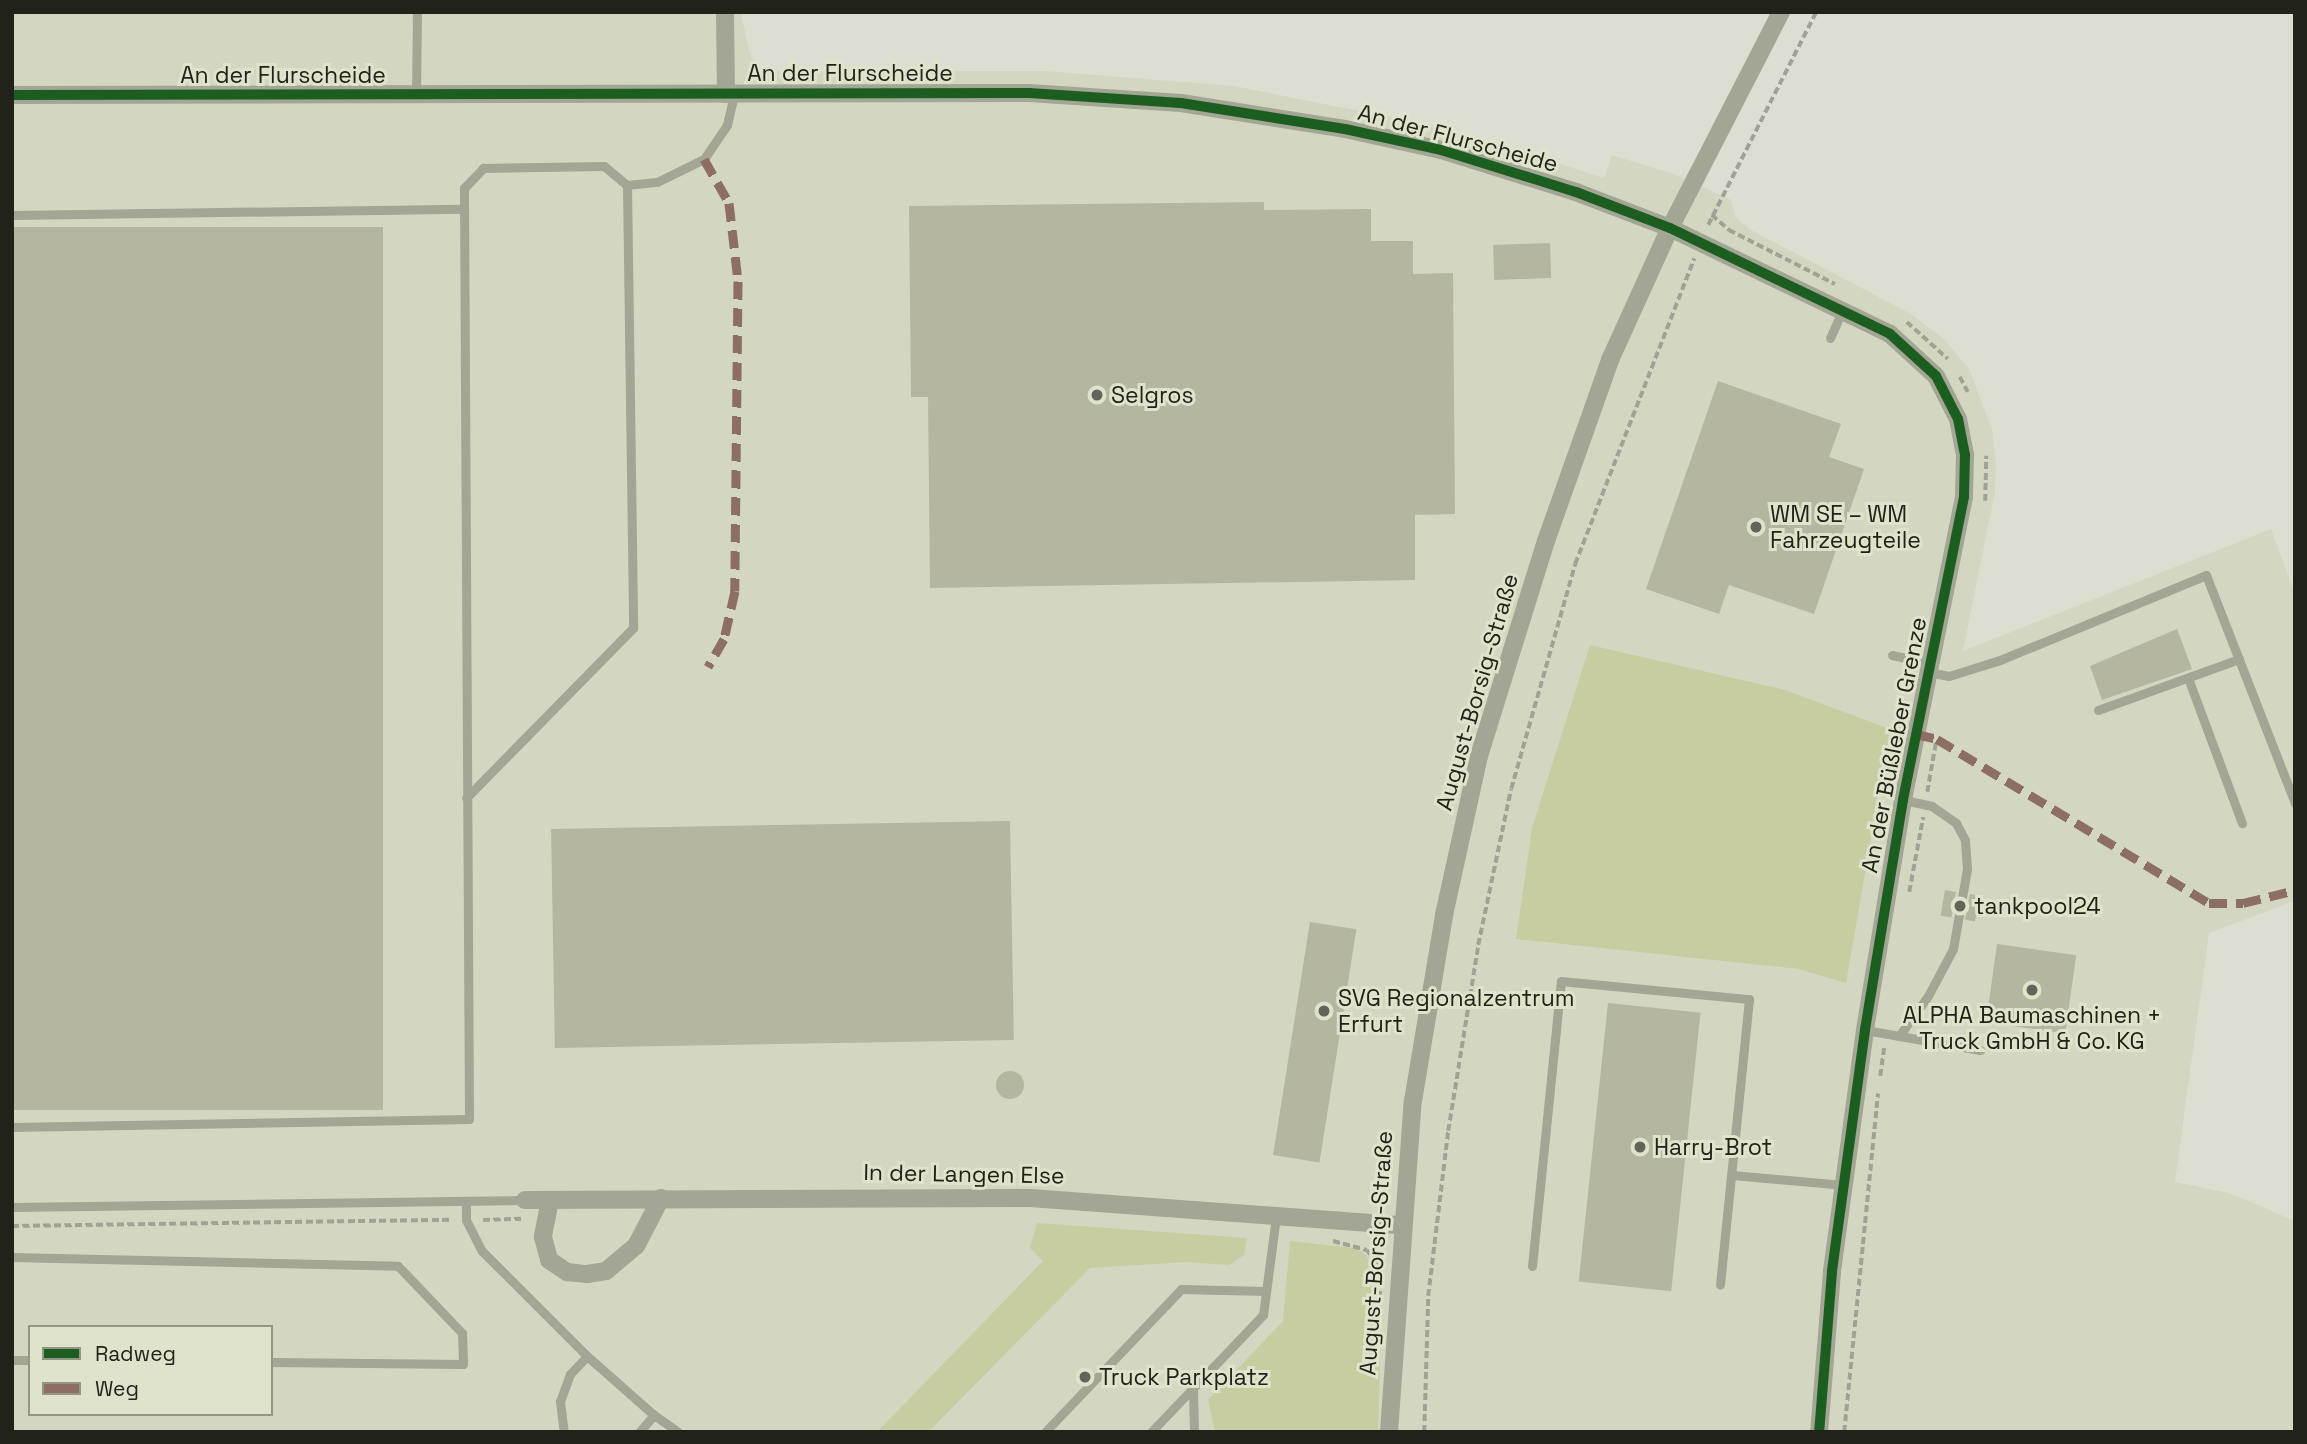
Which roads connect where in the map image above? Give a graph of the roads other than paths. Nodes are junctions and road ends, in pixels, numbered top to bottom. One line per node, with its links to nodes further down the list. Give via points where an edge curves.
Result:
1 (417, 12): 6 (lane)
2 (725, 12): 4 (street, An der Flurscheide)
3 (1781, 12): 10 (street, August-Borsig-Straße)
4 (730, 94): 6 (street, An der Flurscheide); 7 (lane, via 727,125 704,159 657,182); 10 (street, An der Flurscheide, via 1029,93 1234,111 1441,150 1576,192)
5 (12, 95): 6 (street, An der Flurscheide)
6 (416, 96)
7 (627, 186): 8 (lane, via 604,166 483,168 464,188); 18 (lane, via 633,628)
8 (464, 209): 9 (lane); 18 (lane)
9 (12, 215)
10 (1671, 228): 11 (street, An der Büßleber Grenze); 34 (street, August-Borsig-Straße, via 1610,360 1546,541 1479,755 1444,915 1413,1101)
11 (1842, 311): 12 (lane); 15 (street, An der Büßleber Grenze, via 1890,334 1929,368 1947,396 1963,437 1964,497)
12 (1830, 338)
13 (1892, 655): 15 (lane)
14 (2239, 659): 15 (lane, via 2206,575 2000,660 1949,676); 16 (lane); 20 (lane)
15 (1929, 668): 19 (street, An der Büßleber Grenze)
16 (2189, 678): 17 (lane); 21 (lane)
17 (2098, 710)
18 (466, 798): 25 (lane, via 469,1119)
19 (1903, 800): 22 (street, An der Büßleber Grenze); 23 (lane, via 1931,806 1956,823 1965,840 1967,869 1953,949)
20 (2295, 803)
21 (2242, 823)
22 (1865, 1030): 23 (lane); 27 (street, An der Büßleber Grenze)
23 (1899, 1036): 24 (lane)
24 (1980, 1050)
25 (12, 1126)
26 (1732, 1175): 27 (lane); 36 (lane, via 1749,999 1561,981); 37 (lane)
27 (1843, 1185): 50 (street, An der Büßleber Grenze)
28 (661, 1198): 30 (street, In der Langen Else); 30 (street, via 636,1246 606,1271 587,1275 567,1272 549,1260 543,1237); 33 (street, In der Langen Else, via 1030,1198)
29 (525, 1200): 30 (street, In der Langen Else); 31 (lane)
30 (550, 1200)
31 (466, 1202): 32 (lane); 39 (lane, via 466,1220 482,1251)
32 (12, 1208)
33 (1276, 1216): 34 (street, In der Langen Else); 38 (lane)
34 (1401, 1225): 49 (street, August-Borsig-Straße)
35 (12, 1257): 40 (lane, via 398,1266 463,1333 463,1364)
36 (1532, 1266)
37 (1720, 1285)
38 (1266, 1291): 41 (lane, via 1263,1315); 46 (lane, via 1181,1289)
39 (587, 1356): 42 (lane); 43 (lane, via 569,1374 560,1401)
40 (273, 1362)
41 (1193, 1388): 47 (lane); 48 (lane)
42 (654, 1415): 44 (lane); 45 (lane)
43 (564, 1432)
44 (639, 1432)
45 (678, 1432)
46 (1045, 1432)
47 (1152, 1432)
48 (1194, 1432)
49 (1389, 1432)
50 (1819, 1432)

